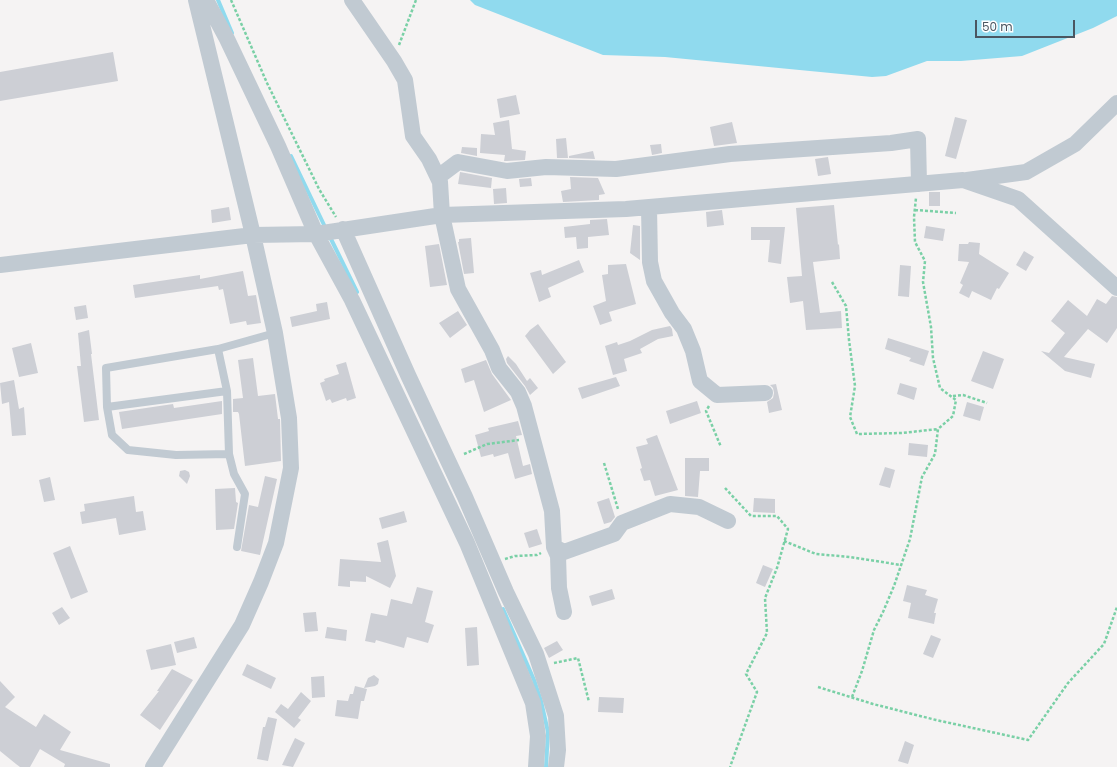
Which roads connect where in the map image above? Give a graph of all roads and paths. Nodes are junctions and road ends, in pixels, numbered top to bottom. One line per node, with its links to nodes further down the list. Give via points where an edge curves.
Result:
1 (196, 0): 17 (street)
2 (206, 0): 16 (street, via 278,146)
3 (231, 0): 15 (path, via 319,189)
4 (352, 0): 6 (street)
5 (416, 0): 6 (path)
6 (394, 61): 8 (street, via 405,80 412,136 429,159)
7 (1117, 103): 9 (street, via 1075,144 1026,172)
8 (438, 178): 10 (street, via 458,162 507,171 546,167 616,168 730,154 918,139); 14 (street)
9 (963, 180): 10 (street); 20 (street, via 1018,199)
10 (918, 188): 11 (street); 12 (path)
11 (649, 207): 14 (street); 25 (street, via 650,262 654,281 684,330 693,351 700,381)
12 (915, 210): 13 (path); 26 (path, via 915,242 925,261 923,282 931,327 933,358 940,388)
13 (956, 213)
14 (442, 215): 15 (street); 30 (street, via 458,289 492,350 499,368 518,392)
15 (343, 229): 16 (street); 41 (street)
16 (316, 234): 17 (street); 50 (street, via 352,300 424,449 520,670 533,703 538,736)
17 (253, 235): 18 (street); 21 (street)
18 (0, 265)
19 (832, 282): 29 (path, via 846,306 855,386 850,417 857,434)
20 (1117, 288)
21 (275, 333): 22 (lane); 49 (street, via 289,418 291,468 276,542 242,625)
22 (218, 349): 23 (lane); 28 (lane, via 106,368)
23 (227, 391): 28 (lane); 32 (lane)
24 (765, 393): 25 (street)
25 (717, 395): 31 (path, via 706,411)
26 (952, 396): 27 (path, via 963,395); 29 (path, via 956,400 953,416)
27 (987, 403)
28 (107, 407): 32 (lane, via 112,435 128,450 176,455)
29 (938, 429): 42 (path, via 935,454 922,477 910,539)
30 (532, 438): 33 (path, via 487,444); 40 (street, via 552,511)
31 (721, 447)
32 (229, 454): 39 (lane, via 234,474 245,494)
33 (464, 454)
34 (604, 463): 37 (path)
35 (725, 488): 38 (path, via 751,516 777,516 788,529)
36 (728, 521): 37 (street, via 699,507 670,504)
37 (622, 523): 40 (street, via 614,534 564,552)
38 (784, 540): 42 (path, via 816,554); 52 (path, via 777,568 765,598 767,633 746,674 756,692)
39 (237, 546)
40 (554, 547): 41 (path, via 537,555 515,556); 44 (street, via 558,556 559,588)
41 (494, 563): 45 (street)
42 (901, 565): 47 (path, via 874,630)
43 (1117, 607): 47 (path, via 1104,644 1068,683 1028,740 936,720)
44 (564, 612)
45 (540, 666): 48 (path, via 578,658); 51 (street, via 556,716)
46 (818, 687): 47 (path)
47 (852, 697)
48 (589, 702)
49 (153, 767)
50 (536, 767)
51 (556, 767)
52 (730, 767)

